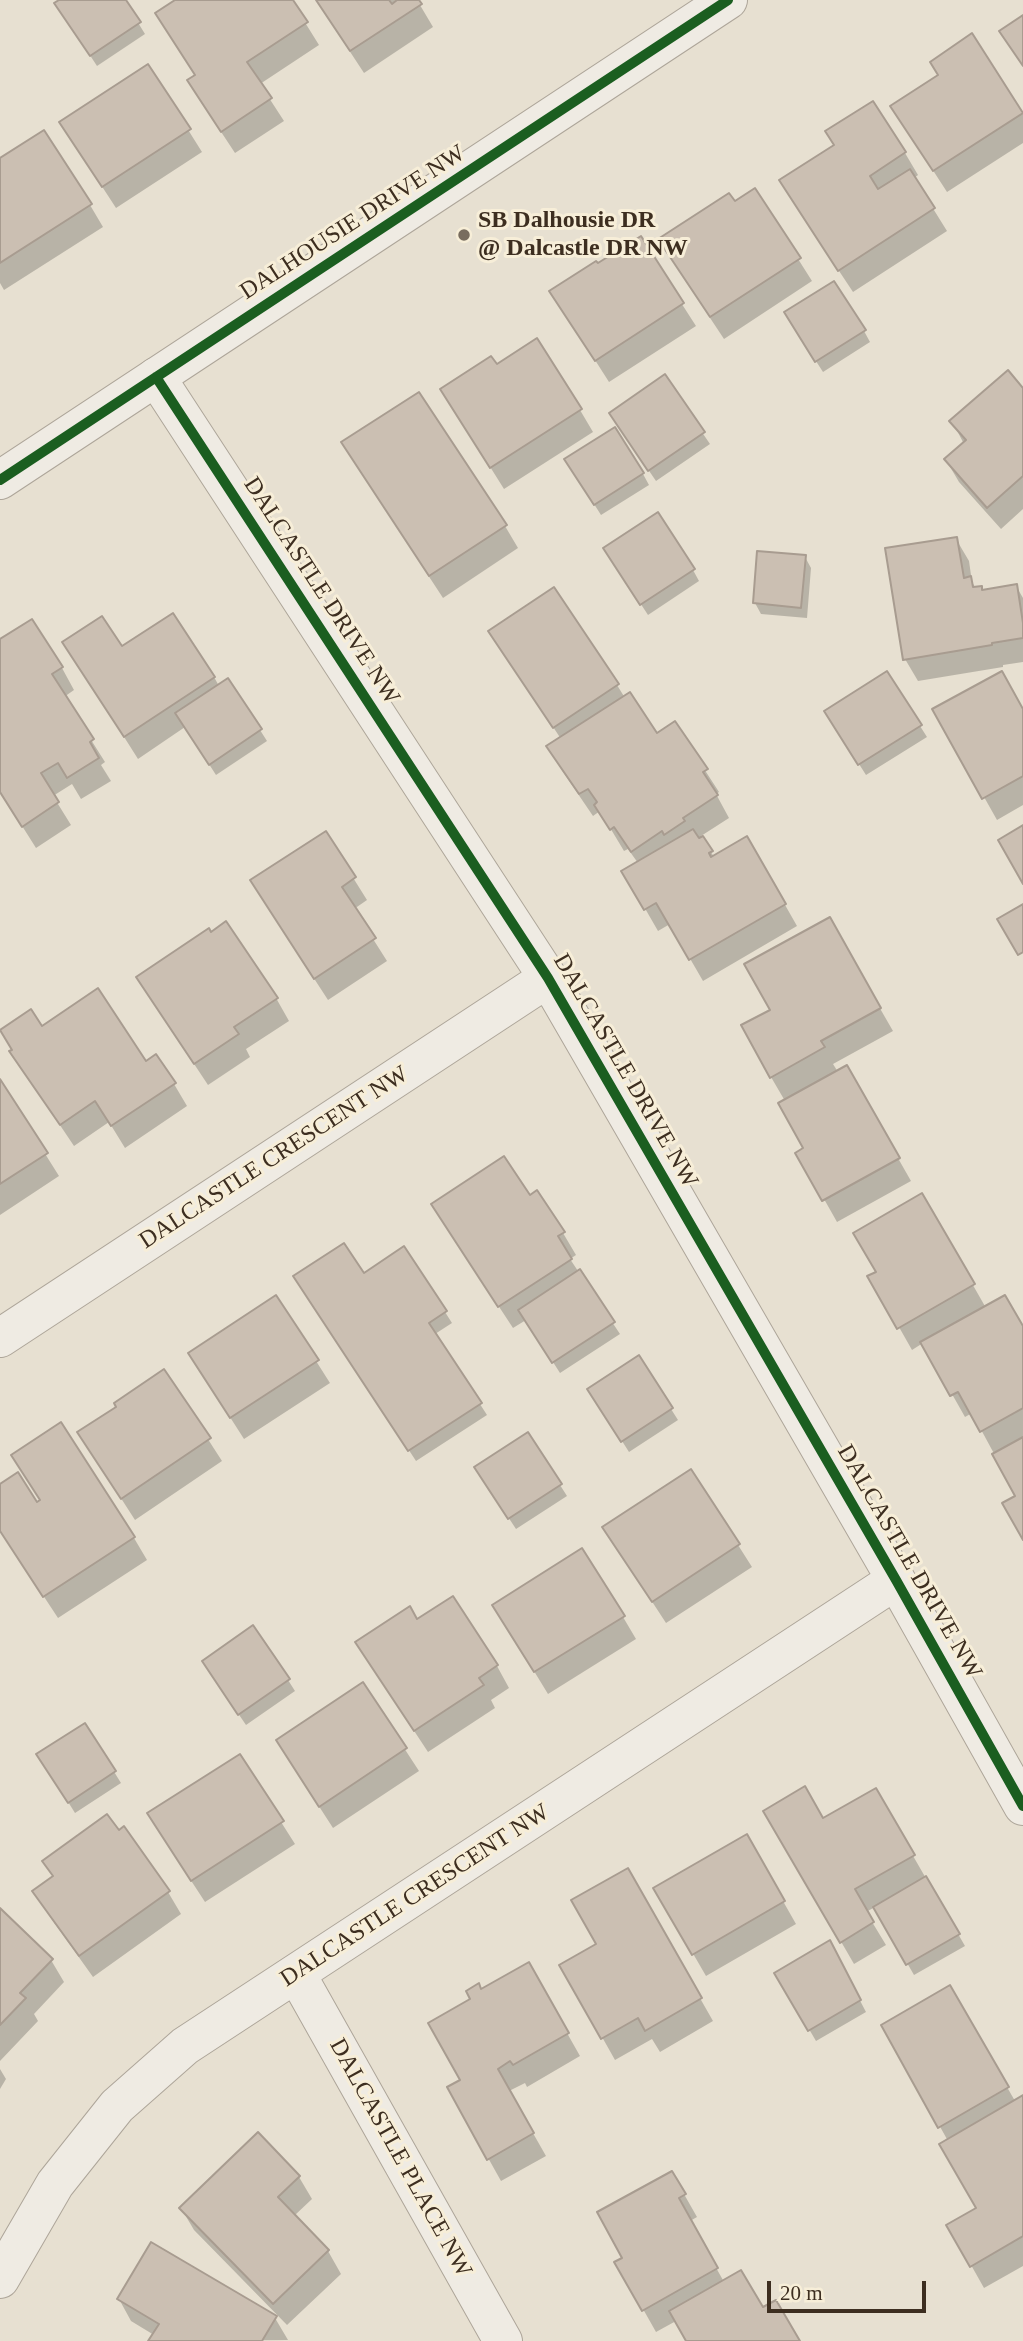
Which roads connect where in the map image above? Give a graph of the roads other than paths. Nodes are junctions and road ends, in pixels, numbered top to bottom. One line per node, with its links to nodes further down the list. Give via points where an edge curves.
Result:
1 (728, 0): 2 (street, DALHOUSIE DRIVE NW)
2 (156, 377): 3 (street, DALHOUSIE DRIVE NW); 4 (street, DALCASTLE DRIVE NW)
3 (0, 480)
4 (548, 978): 5 (street, DALCASTLE CRESCENT NW); 6 (street, DALCASTLE DRIVE NW)
5 (0, 1338)
6 (896, 1580): 7 (street, DALCASTLE DRIVE NW); 8 (street, DALCASTLE CRESCENT NW)
7 (1023, 1806)
8 (297, 1975): 9 (street, DALCASTLE CRESCENT NW, via 185,2046 117,2106 55,2184); 10 (street, DALCASTLE PLACE NW)
9 (0, 2279)
10 (503, 2341)

